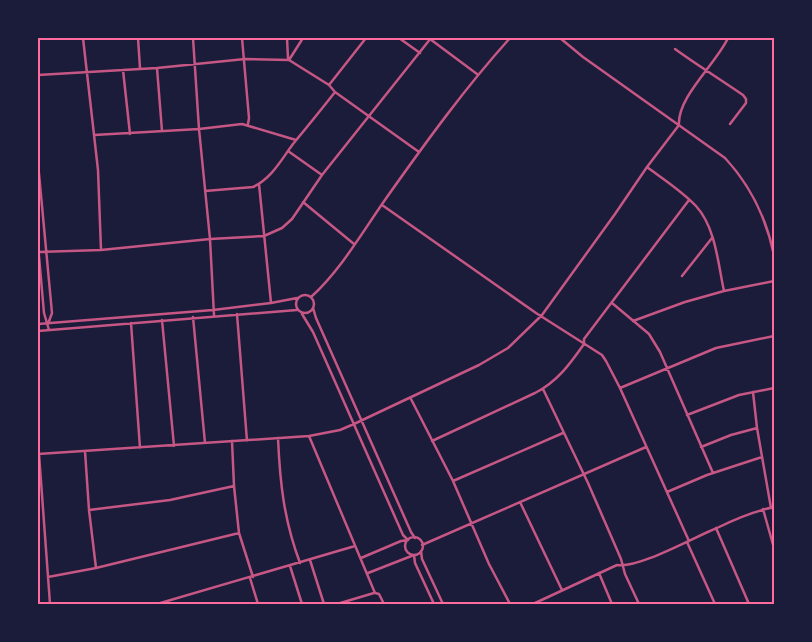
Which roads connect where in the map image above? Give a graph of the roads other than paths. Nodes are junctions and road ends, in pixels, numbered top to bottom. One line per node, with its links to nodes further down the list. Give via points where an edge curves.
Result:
1 (83, 38): 22 (street)
2 (138, 38): 18 (street)
3 (193, 38): 17 (street)
4 (242, 38): 15 (street)
5 (287, 38): 16 (street)
6 (303, 38): 16 (street)
7 (366, 38): 25 (street)
8 (399, 38): 14 (street)
9 (430, 38): 14 (street); 24 (street)
10 (510, 38): 24 (street)
11 (560, 38): 30 (street)
12 (728, 38): 21 (street)
13 (675, 49): 21 (street, via 700,68)
14 (420, 53): 27 (street)
15 (245, 59): 16 (street); 17 (street); 28 (street)
16 (288, 60): 25 (street)
17 (194, 64): 19 (street); 31 (street)
18 (140, 68): 19 (street); 20 (street)
19 (157, 68): 32 (street)
20 (123, 70): 22 (street); 33 (street)
21 (708, 70): 29 (street, via 746,99); 30 (street, via 689,94 679,116)
22 (86, 72): 23 (street); 34 (street)
23 (38, 75)
24 (477, 75): 37 (street)
25 (329, 85): 26 (street)
26 (335, 92): 27 (street); 35 (street)
27 (369, 116): 37 (street); 41 (street)
28 (248, 124): 31 (street); 35 (street)
29 (730, 124)
30 (679, 125): 39 (street); 55 (street, via 725,158 742,178 761,209)
31 (198, 129): 32 (street); 43 (street)
32 (162, 131): 33 (street)
33 (130, 134): 34 (street)
34 (94, 135): 52 (street)
35 (296, 140): 36 (street)
36 (288, 151): 41 (street); 42 (street, via 282,162)
37 (419, 152): 46 (street)
38 (38, 163): 40 (street)
39 (647, 167): 44 (street); 71 (street)
40 (38, 168): 53 (street)
41 (322, 175): 45 (street)
42 (260, 184): 43 (street); 47 (street)
43 (205, 191): 49 (street)
44 (689, 200): 48 (street, via 701,213); 64 (street)
45 (303, 202): 47 (street, via 288,223); 50 (street)
46 (382, 205): 50 (street); 71 (street)
47 (264, 236): 49 (street); 63 (street)
48 (712, 238): 56 (street); 58 (street)
49 (210, 239): 52 (street); 66 (street)
50 (354, 244): 61 (street, via 322,288)
51 (38, 245): 54 (street)
52 (101, 250): 53 (street)
53 (47, 251): 54 (street); 59 (street)
54 (38, 252): 60 (street)
55 (774, 252)
56 (682, 276)
57 (774, 281): 58 (street)
58 (724, 291): 75 (street)
59 (50, 296): 60 (street); 78 (street, via 52,313)
60 (43, 297): 78 (street)
61 (311, 297): 62 (street); 65 (street)
62 (297, 298): 63 (street); 67 (street)
63 (271, 303): 66 (street)
64 (612, 303): 75 (street); 83 (street, via 584,339)
65 (313, 308): 69 (street); 84 (street)
66 (213, 310): 70 (street); 73 (street)
67 (297, 310): 68 (street); 69 (street)
68 (237, 314): 70 (street); 100 (street)
69 (302, 314): 85 (street)
70 (214, 316): 72 (street)
71 (542, 316): 83 (street); 91 (street, via 501,353)
72 (193, 317): 74 (street); 102 (street)
73 (89, 320): 78 (street); 79 (street)
74 (162, 320): 76 (street); 103 (street)
75 (633, 321): 86 (street, via 649,334)
76 (131, 323): 79 (street); 106 (street)
77 (38, 324): 78 (street)
78 (48, 324): 81 (street)
79 (90, 326): 81 (street)
80 (38, 330): 81 (street)
81 (49, 330)
82 (774, 336): 86 (street, via 716,348)
83 (584, 344): 87 (street, via 602,355); 89 (street, via 568,367)
84 (331, 353): 85 (street); 93 (street)
85 (324, 357): 94 (street)
86 (666, 368): 87 (street); 92 (street)
87 (620, 388): 104 (street)
88 (774, 388): 90 (street)
89 (543, 389): 96 (street); 101 (street)
90 (753, 392): 92 (street); 95 (street)
91 (411, 398): 93 (street); 101 (street)
92 (687, 415): 105 (street)
93 (361, 421): 94 (street); 122 (street)
94 (354, 424): 97 (street); 123 (street)
95 (757, 428): 105 (street); 109 (street)
96 (563, 432): 111 (street); 112 (street)
97 (309, 436): 98 (street); 126 (street)
98 (278, 438): 100 (street); 132 (street, via 280,484 289,532)
99 (232, 441): 100 (street); 102 (street); 113 (street)
100 (247, 441)
101 (432, 441): 112 (street)
102 (205, 443): 103 (street)
103 (174, 446): 106 (street)
104 (646, 447): 111 (street); 114 (street)
105 (701, 447): 110 (street)
106 (140, 448): 107 (street)
107 (85, 451): 108 (street); 118 (street)
108 (38, 454): 138 (street)
109 (762, 457): 110 (street); 116 (street)
110 (713, 473): 114 (street)
111 (583, 475): 115 (street); 134 (street)
112 (453, 481): 119 (street)
113 (234, 486): 118 (street, via 170,500); 121 (street)
114 (667, 492): 124 (street)
115 (520, 502): 119 (street); 140 (street)
116 (773, 507): 117 (street)
117 (763, 509): 120 (street); 127 (street)
118 (89, 510): 135 (street)
119 (472, 524): 125 (street); 151 (street)
120 (716, 528): 124 (street); 156 (street)
121 (239, 533): 135 (street); 139 (street)
122 (416, 538): 123 (street); 125 (street)
123 (408, 540): 129 (street, via 405,548); 130 (street)
124 (688, 542): 134 (street); 155 (street)
125 (422, 545): 128 (street)
126 (356, 546): 130 (street); 131 (street)
127 (774, 548)
128 (421, 551): 129 (street); 150 (street)
129 (414, 555): 136 (street); 149 (street)
130 (361, 558): 136 (street)
131 (310, 560): 132 (street); 146 (street)
132 (300, 563): 133 (street)
133 (290, 566): 139 (street); 145 (street)
134 (624, 566): 137 (street, via 617,565); 154 (street)
135 (96, 568): 138 (street)
136 (368, 573): 141 (street)
137 (599, 573): 140 (street); 153 (street)
138 (48, 576): 142 (street)
139 (252, 577): 143 (street); 144 (street)
140 (562, 590): 152 (street)
141 (374, 593): 147 (street); 148 (street, via 379,594)
142 (50, 604)
143 (157, 604)
144 (258, 604)
145 (302, 604)
146 (324, 604)
147 (337, 604)
148 (384, 604)
149 (434, 604)
150 (442, 604)
151 (510, 604)
152 (533, 604)
153 (612, 604)
154 (639, 604)
155 (715, 604)
156 (749, 604)

